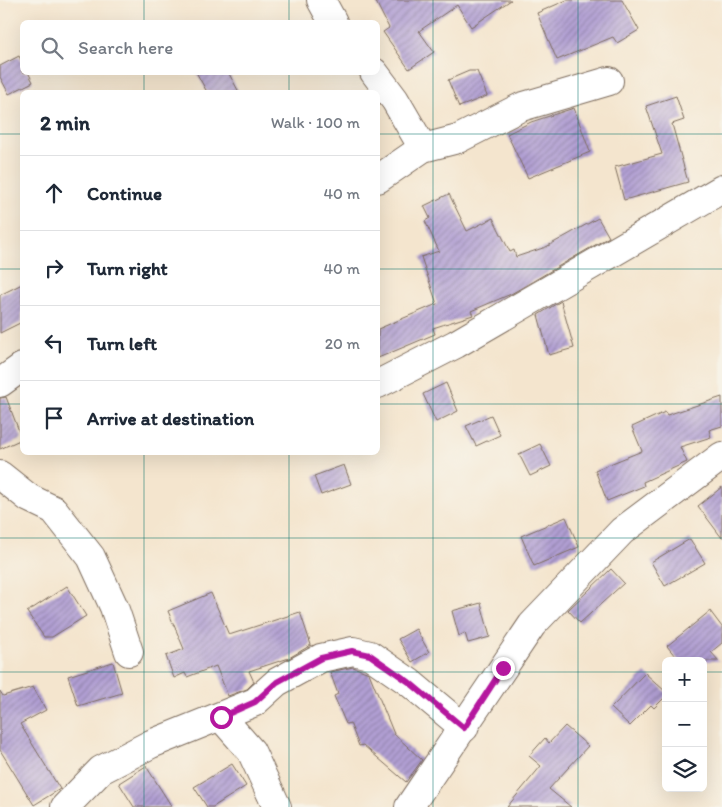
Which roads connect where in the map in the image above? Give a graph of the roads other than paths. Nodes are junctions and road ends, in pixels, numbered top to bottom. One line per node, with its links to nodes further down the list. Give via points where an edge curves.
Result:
1 (321, 0): 2 (street)
2 (332, 20)
3 (376, 75): 5 (street, via 396,100)
4 (609, 81): 5 (street, via 521,107 458,139)
5 (423, 148): 6 (street)
6 (380, 178)
7 (722, 189): 10 (street, via 456,344)
8 (20, 368): 9 (street)
9 (0, 383)
10 (380, 383)
11 (722, 456): 15 (street, via 622,531 546,611 515,648)
12 (0, 474): 13 (street, via 29,498 54,510 91,557 114,607)
13 (128, 652)
14 (221, 717): 15 (street, via 255,702 277,682 321,658 352,651 370,655 409,682); 16 (street, via 152,744 101,770); 17 (street, via 251,751)
15 (464, 728): 18 (street)
16 (65, 807)
17 (277, 807)
18 (409, 807)

